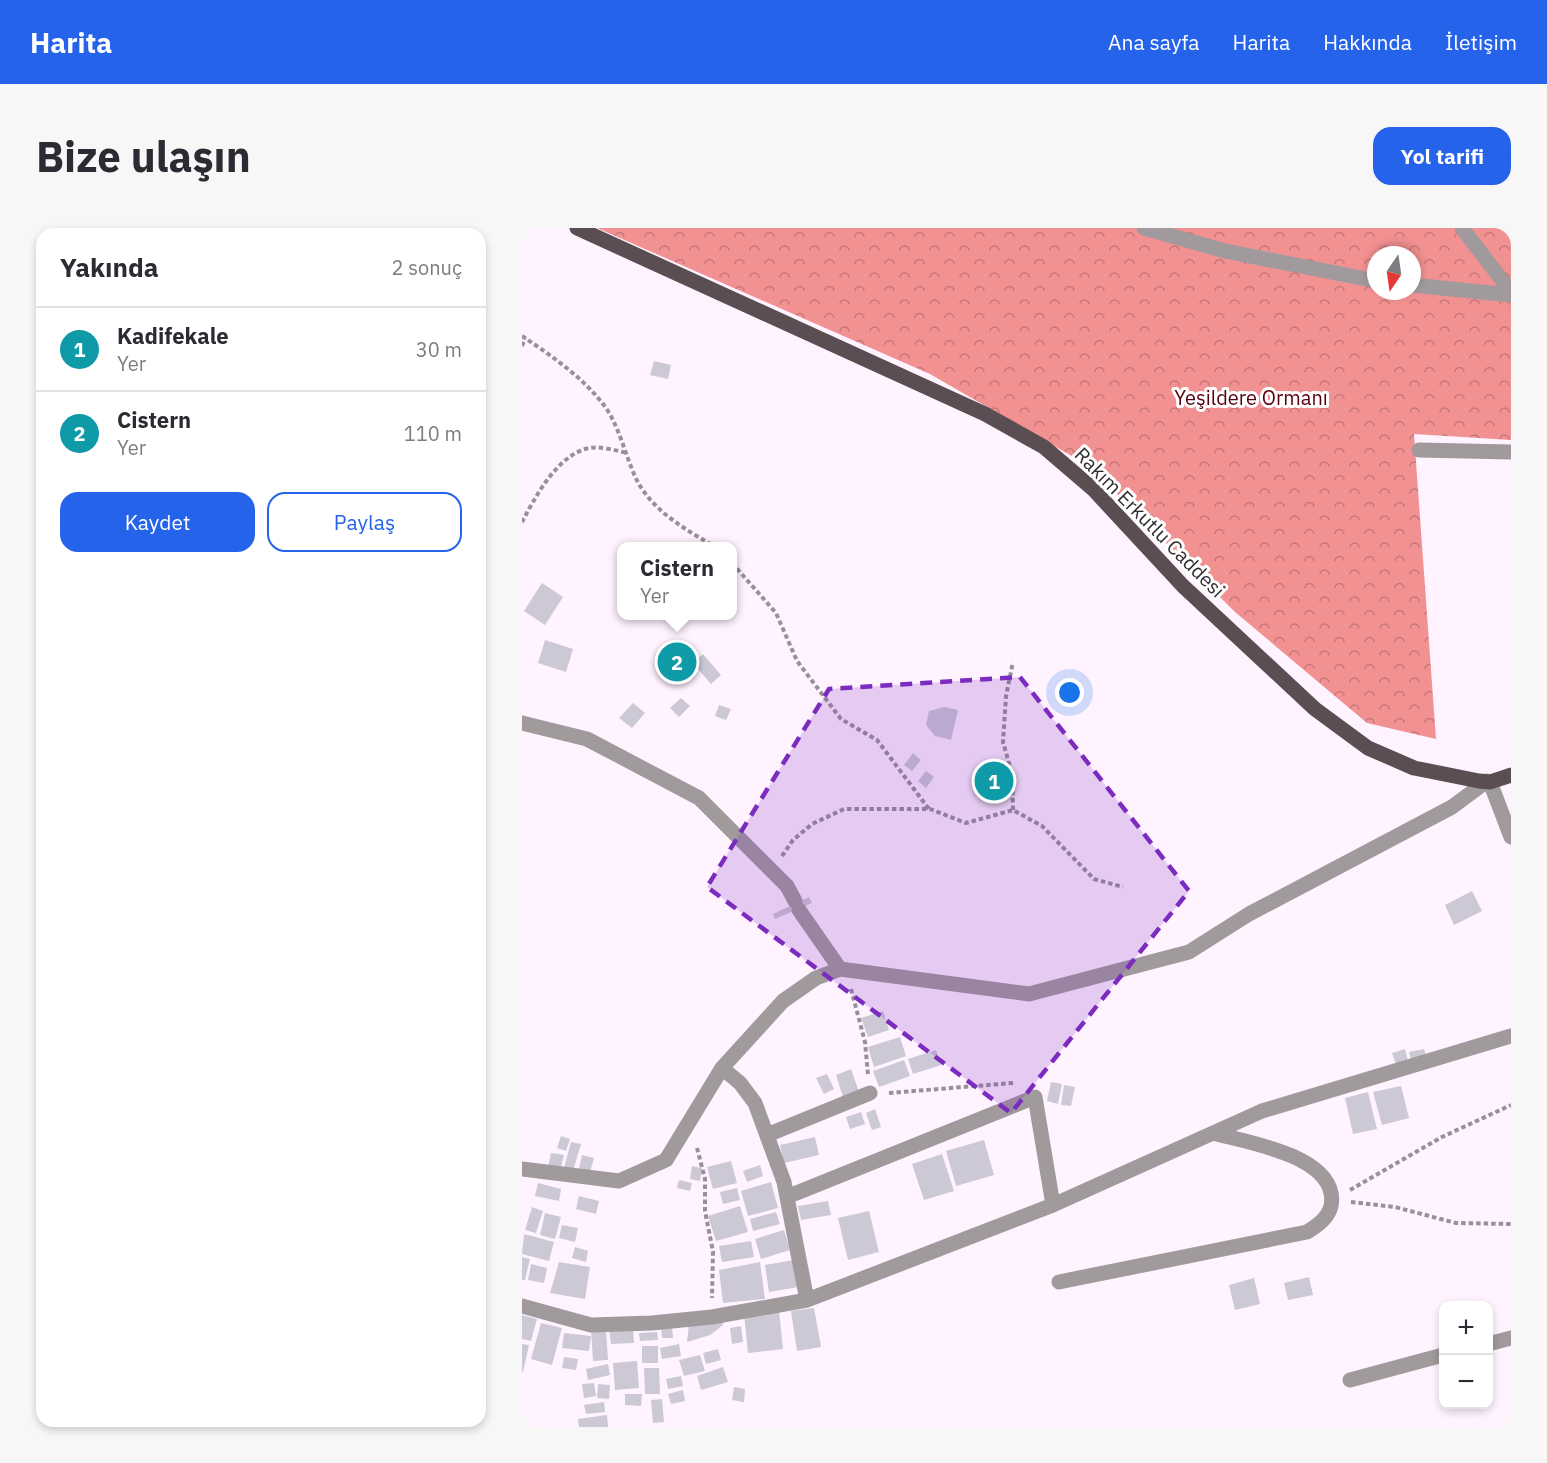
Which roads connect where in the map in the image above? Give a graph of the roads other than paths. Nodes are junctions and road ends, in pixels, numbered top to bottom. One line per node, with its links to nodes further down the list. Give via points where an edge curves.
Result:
1 (577, 228): 11 (main road, Rakım Erkutlu Caddesi, via 985,414 1044,447 1093,489 1183,586 1315,709 1368,748 1414,768)
2 (1144, 228): 4 (street, via 1225,251)
3 (1462, 228): 6 (street)
4 (1367, 279)
5 (1421, 286): 6 (street)
6 (1511, 294)
7 (1419, 450): 8 (street)
8 (1511, 452)
9 (522, 723): 13 (street, via 587,739 699,798 787,886)
10 (1511, 775): 11 (main road, Rakım Erkutlu Caddesi)
11 (1488, 782): 12 (street); 13 (street, via 1452,807 1249,914 1189,952 1029,994)
12 (1511, 837)
13 (840, 969): 15 (street, via 816,978 783,1001)
14 (1511, 1036): 17 (street, via 1262,1111)
15 (722, 1068): 18 (street, via 755,1103); 19 (street, via 666,1160 620,1181)
16 (870, 1093): 18 (street)
17 (1213, 1133): 21 (street); 22 (street, via 1268,1147 1324,1175 1333,1201 1323,1222 1307,1232)
18 (767, 1135): 20 (street)
19 (522, 1169)
20 (789, 1196): 21 (street, via 1035,1096); 23 (street)
21 (1053, 1205): 23 (street)
22 (1059, 1282)
23 (807, 1300): 24 (street, via 712,1317 591,1325)
24 (522, 1306)
25 (1511, 1338): 26 (street)
26 (1493, 1343)
27 (1439, 1356): 28 (street)
28 (1350, 1380)

